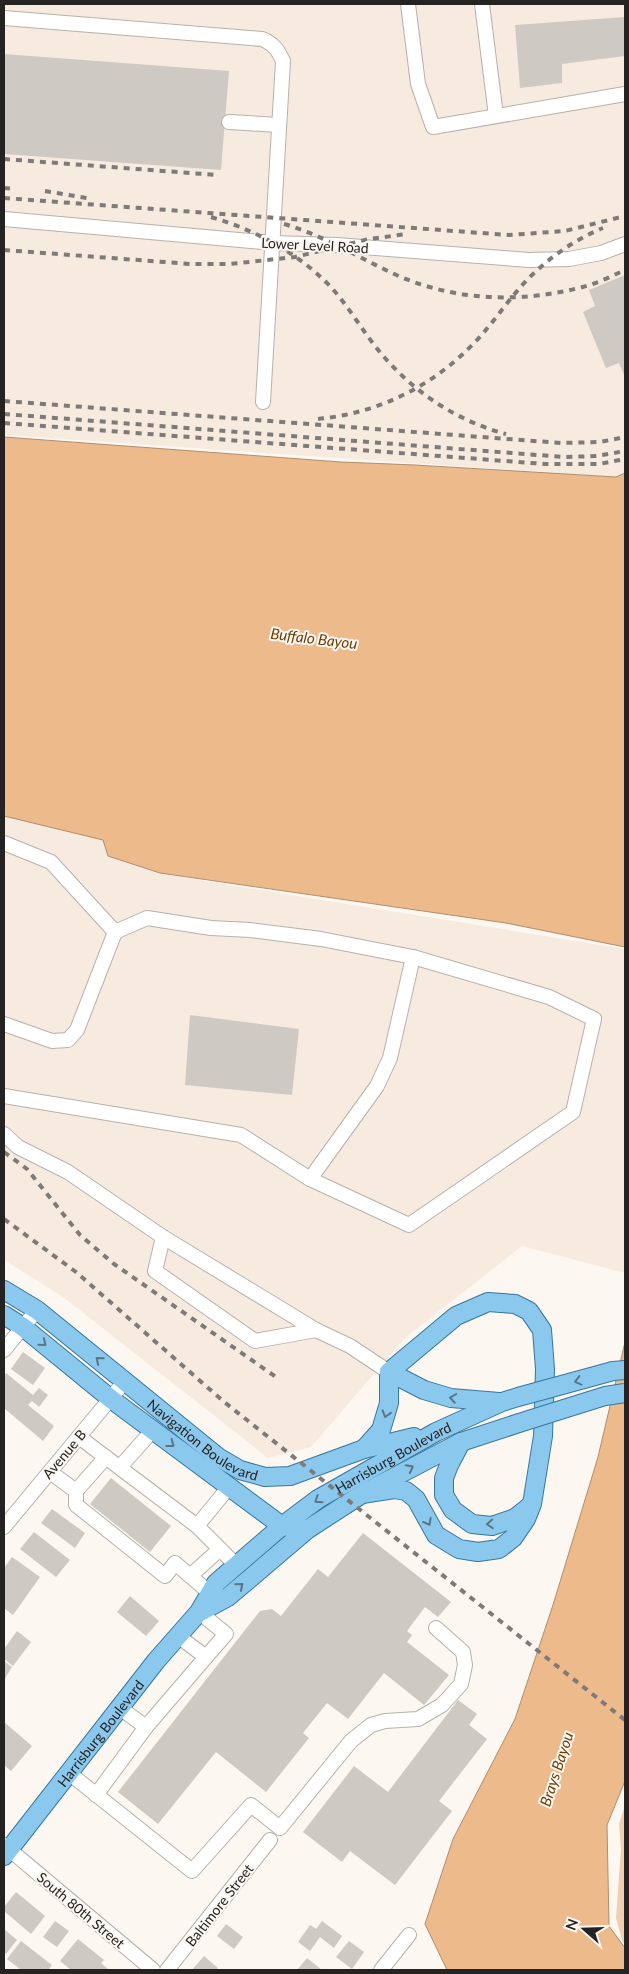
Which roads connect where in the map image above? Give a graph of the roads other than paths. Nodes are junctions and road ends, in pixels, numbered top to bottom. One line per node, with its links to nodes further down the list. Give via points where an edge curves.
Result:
1 (408, 4): 5 (street, via 418,84 433,126)
2 (482, 4): 5 (street)
3 (4, 18): 7 (street, via 262,38 273,43 283,61)
4 (625, 94): 5 (street)
5 (496, 116)
6 (229, 122): 7 (street)
7 (279, 126): 9 (street)
8 (4, 219): 9 (street, Lower Level Road)
9 (272, 243): 10 (street, Lower Level Road, via 549,261 601,253); 11 (street)
10 (625, 244)
11 (263, 402)
12 (4, 843): 13 (street, via 51,862)
13 (115, 932): 14 (street, via 147,918 321,939); 15 (street, via 77,1030 68,1040 52,1042)
14 (413, 957): 18 (street, via 390,1058 377,1086); 18 (street, via 549,997 594,1019 573,1112 409,1226)
15 (4, 1024)
16 (4, 1096): 18 (street, via 241,1135)
17 (4, 1134): 19 (street, via 18,1147 68,1172)
18 (310, 1179)
19 (163, 1237): 24 (street); 24 (street, via 155,1271 255,1342)
20 (4, 1290): 21 (main road, Navigation Boulevard)
21 (37, 1310): 23 (street); 28 (main road, Navigation Boulevard, one-way to 21)
22 (4, 1315): 23 (main road, Navigation Boulevard)
23 (23, 1327): 25 (street); 30 (main road, Navigation Boulevard, one-way to 30)
24 (316, 1330): 27 (street, via 350,1346)
25 (4, 1350)
26 (625, 1370): 31 (main road, Harrisburg Boulevard, one-way to 31, bridge)
27 (390, 1372): 31 (main road, one-way to 27, via 451,1398 424,1390); 36 (main road, one-way to 36, via 389,1403 381,1430); 43 (main road, via 456,1316 488,1302 515,1304 529,1311 542,1330 544,1369 543,1436)
28 (125, 1381): 30 (street, Avenue B); 36 (main road, Navigation Boulevard, via 218,1457 240,1470 265,1477 290,1476)
29 (625, 1393): 35 (main road, Harrisburg Boulevard, bridge, via 605,1396)
30 (111, 1399): 32 (main road, Navigation Boulevard); 34 (street, Avenue B)
31 (510, 1400): 33 (main road, Harrisburg Boulevard)
32 (153, 1430): 38 (street); 40 (main road, Navigation Boulevard, one-way to 40)
33 (436, 1432): 36 (main road, Navigation Boulevard); 45 (main road, Harrisburg Boulevard, one-way to 45, via 318,1499)
34 (79, 1436): 37 (street); 39 (street, Avenue B)
35 (461, 1442): 42 (main road, Harrisburg Boulevard, one-way to 35); 43 (main road, one-way to 35, via 514,1518 492,1526 472,1524 453,1510 444,1495 444,1478)
36 (364, 1449)
37 (106, 1456): 38 (street); 41 (street)
38 (120, 1467): 44 (street)
39 (50, 1472): 41 (street); 46 (street, Avenue B)
40 (229, 1487): 44 (street); 45 (main road, Navigation Boulevard)
41 (76, 1491): 50 (street, via 76,1505 165,1576 175,1563)
42 (362, 1494): 43 (main road, one-way to 43, via 394,1489 406,1491 416,1499 436,1535 460,1549 478,1552 498,1549 513,1538 526,1520); 47 (main road, Harrisburg Boulevard)
43 (532, 1504)
44 (197, 1526): 48 (street)
45 (282, 1526): 47 (main road, Navigation Boulevard); 49 (main road, Harrisburg Boulevard)
46 (4, 1527)
47 (308, 1529): 52 (main road, Harrisburg Boulevard, one-way to 47, via 228,1596)
48 (220, 1549): 49 (street); 50 (street)
49 (236, 1565): 51 (main road, Harrisburg Boulevard)
50 (190, 1576): 51 (street)
51 (210, 1593): 52 (main road, Harrisburg Boulevard)
52 (199, 1612): 54 (main road, Harrisburg Boulevard); 55 (street, via 226,1634)
53 (436, 1628): 59 (street, via 463,1652 465,1665 461,1684 442,1705 418,1719 371,1725 351,1741 280,1828 251,1805 192,1871)
54 (178, 1636): 55 (street); 56 (main road, Harrisburg Boulevard)
55 (206, 1657): 57 (street)
56 (120, 1708): 57 (street); 58 (main road, Harrisburg Boulevard)
57 (146, 1727): 59 (street)
58 (69, 1773): 59 (street); 61 (main road, Harrisburg Boulevard)
59 (96, 1795)
60 (270, 1840): 64 (street, Baltimore Street)
61 (6, 1850): 63 (street, South 80th Street)
62 (409, 1935): 65 (street)
63 (153, 1970)
64 (168, 1970)
65 (380, 1970)

